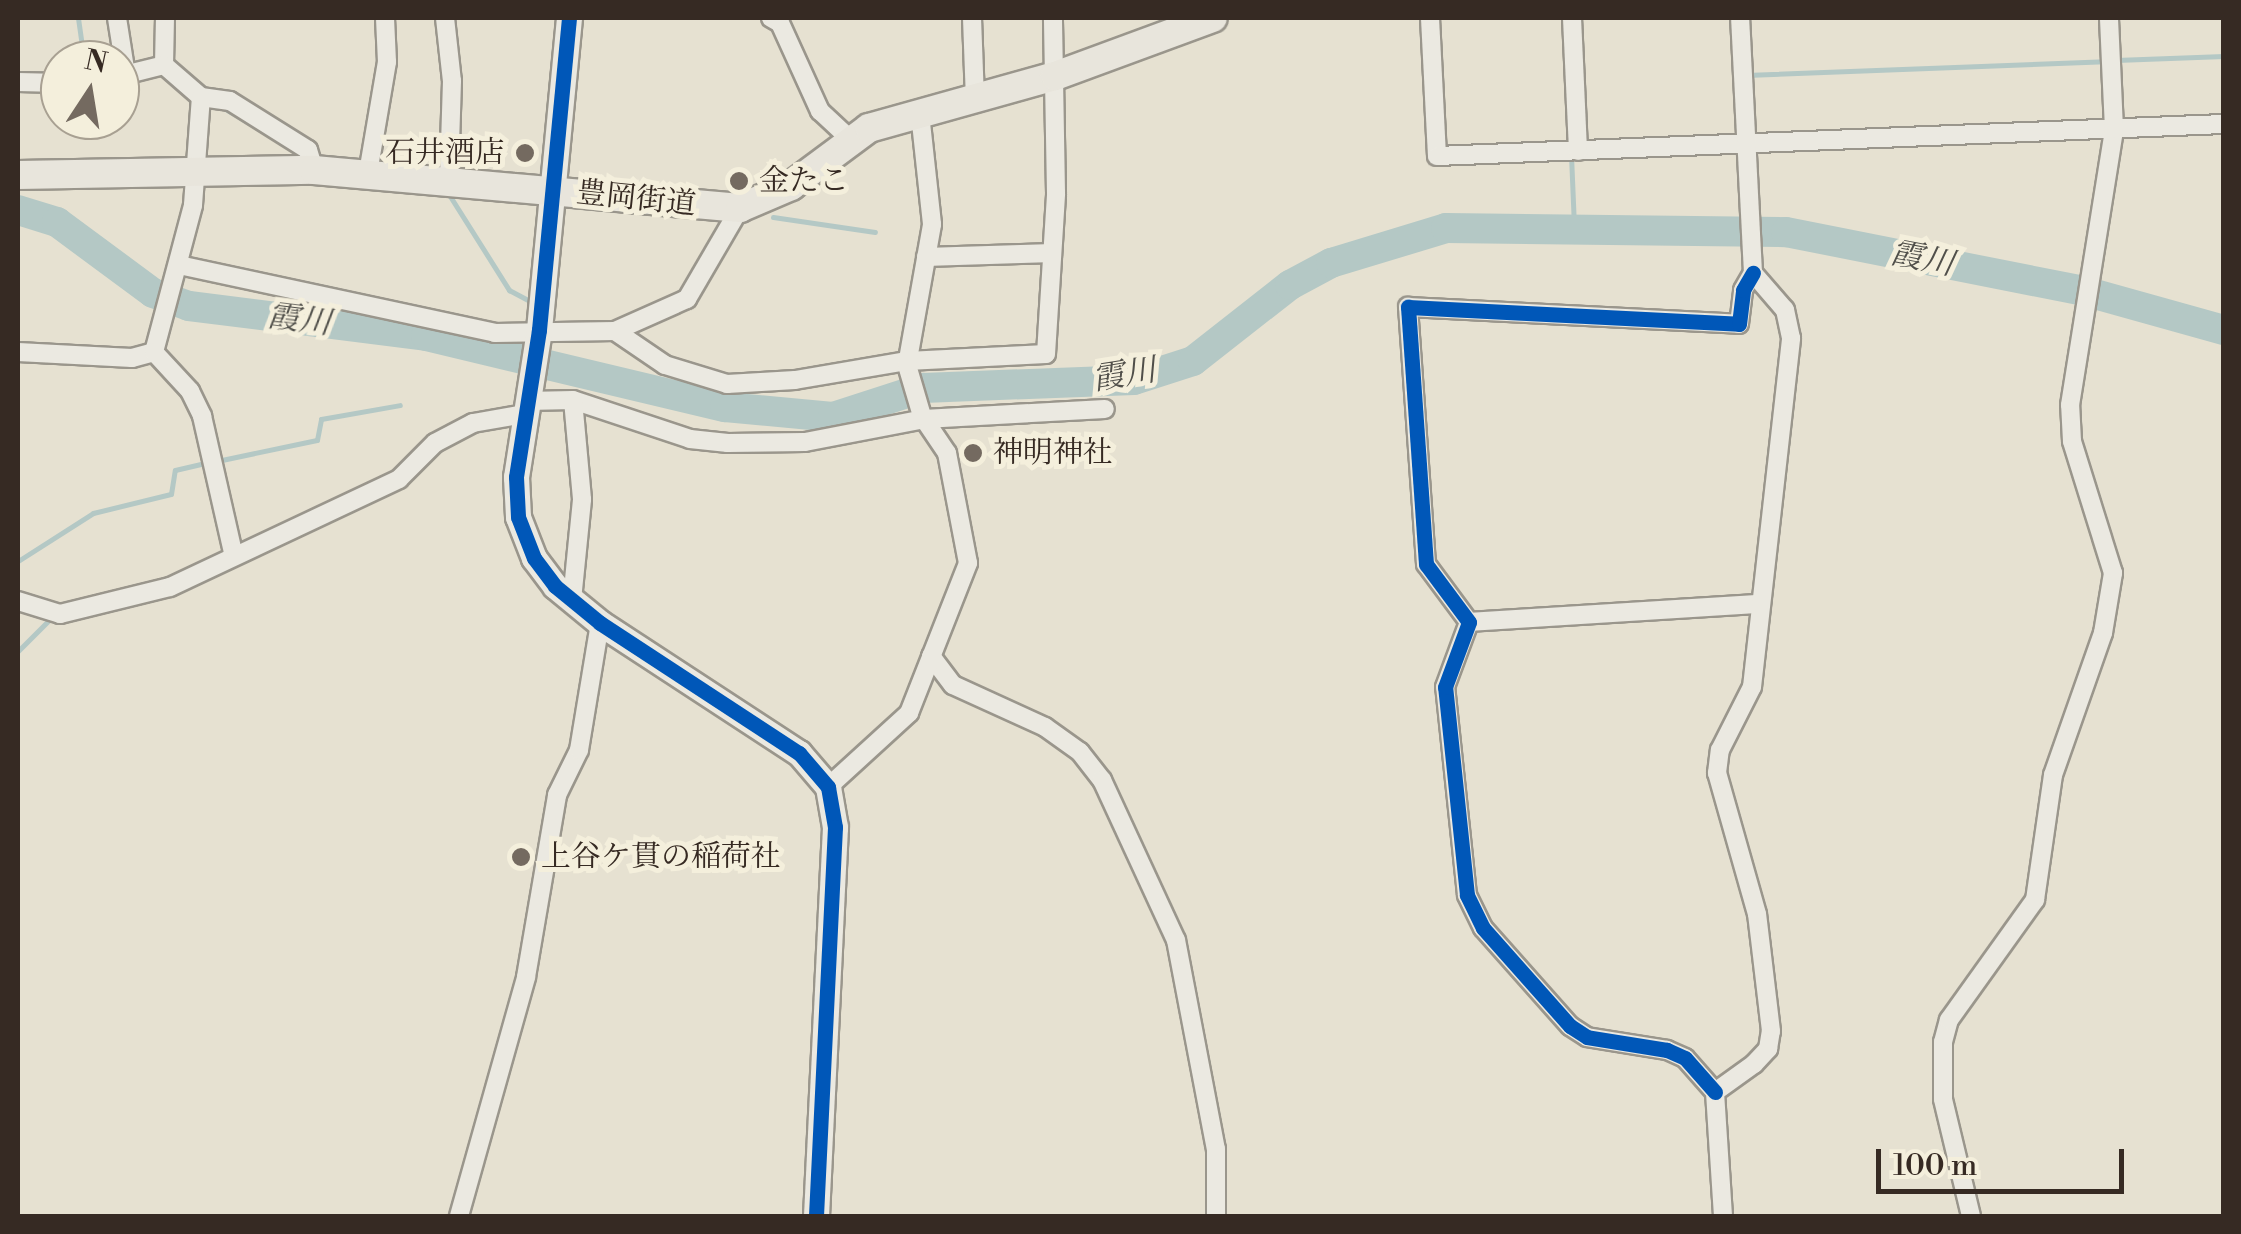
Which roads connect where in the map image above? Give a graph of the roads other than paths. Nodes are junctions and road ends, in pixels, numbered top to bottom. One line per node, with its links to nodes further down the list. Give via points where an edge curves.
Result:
1 (165, 18): 13 (street)
2 (385, 18): 26 (street, via 387,62)
3 (445, 18): 28 (street, via 452,81)
4 (570, 18): 29 (street)
5 (771, 18): 21 (street, via 780,23 820,111)
6 (972, 18): 17 (street)
7 (1053, 18): 15 (street)
8 (1213, 18): 15 (main road, 豊岡街道)
9 (1430, 18): 23 (street, via 1437,156)
10 (1572, 18): 23 (street)
11 (1740, 18): 22 (street)
12 (2108, 18): 20 (street)
13 (164, 65): 14 (street); 16 (street)
14 (140, 71)
15 (1055, 76): 17 (main road, 豊岡街道); 31 (street)
16 (202, 97): 24 (street); 25 (street, via 230,101 308,150)
17 (975, 101): 18 (main road, 豊岡街道)
18 (920, 114): 21 (main road, 豊岡街道); 32 (street, via 932,224)
19 (2224, 124): 20 (street)
20 (2114, 129): 22 (street); 57 (street, via 2078,326 2072,441 2113,573 2103,634 2053,775 2035,900 1950,1020 1943,1042 1943,1099)
21 (849, 138): 30 (main road, 豊岡街道, via 791,186)
22 (1746, 145): 23 (street); 34 (street)
23 (1578, 151)
24 (197, 168): 25 (main road, 豊岡街道); 27 (main road, 豊岡街道); 33 (street)
25 (314, 170): 26 (main road, 豊岡街道)
26 (368, 173): 28 (main road, 豊岡街道)
27 (18, 175)
28 (449, 179): 29 (main road, 豊岡街道)
29 (554, 190): 30 (main road, 豊岡街道); 36 (street)
30 (740, 208): 35 (street, via 688,300)
31 (1052, 253): 32 (street); 39 (street, via 1046,354)
32 (926, 257): 39 (street)
33 (179, 265): 36 (street, via 495,333); 38 (street)
34 (1753, 267): 47 (street, via 1784,310 1791,338); 48 (street, via 1742,290 1739,324 1408,307 1426,564)
35 (614, 331): 36 (street); 39 (street, via 665,365 727,384)
36 (538, 334): 40 (street)
37 (18, 352): 38 (street, via 132,358)
38 (154, 352): 44 (street, via 190,390 202,416)
39 (907, 363): 43 (street)
40 (528, 399): 41 (street); 44 (street, via 436,443 399,480); 45 (street, via 516,477 518,517 534,558)
41 (572, 400): 43 (street, via 690,439 728,443 805,442); 45 (street, via 582,499)
42 (1104, 410): 43 (street)
43 (923, 418): 50 (street, via 948,453 968,563)
44 (234, 552): 46 (street, via 170,588 60,614)
45 (572, 600): 49 (street)
46 (18, 601)
47 (1759, 604): 48 (street); 52 (street, via 1752,687 1720,750 1716,773 1756,914 1770,1032 1761,1056)
48 (1470, 622): 52 (street, via 1446,687 1452,802 1467,896 1483,928 1586,1038 1667,1050 1685,1058)
49 (600, 623): 51 (street, via 799,754); 53 (street, via 579,750 557,795 526,977)
50 (931, 656): 51 (street, via 897,730); 55 (street, via 953,685 1045,728 1080,752 1102,780 1176,940 1216,1149)
51 (828, 787): 54 (street, via 835,827)
52 (1714, 1092): 56 (street)
53 (459, 1216)
54 (816, 1216)
55 (1216, 1216)
56 (1723, 1216)
57 (1970, 1216)

